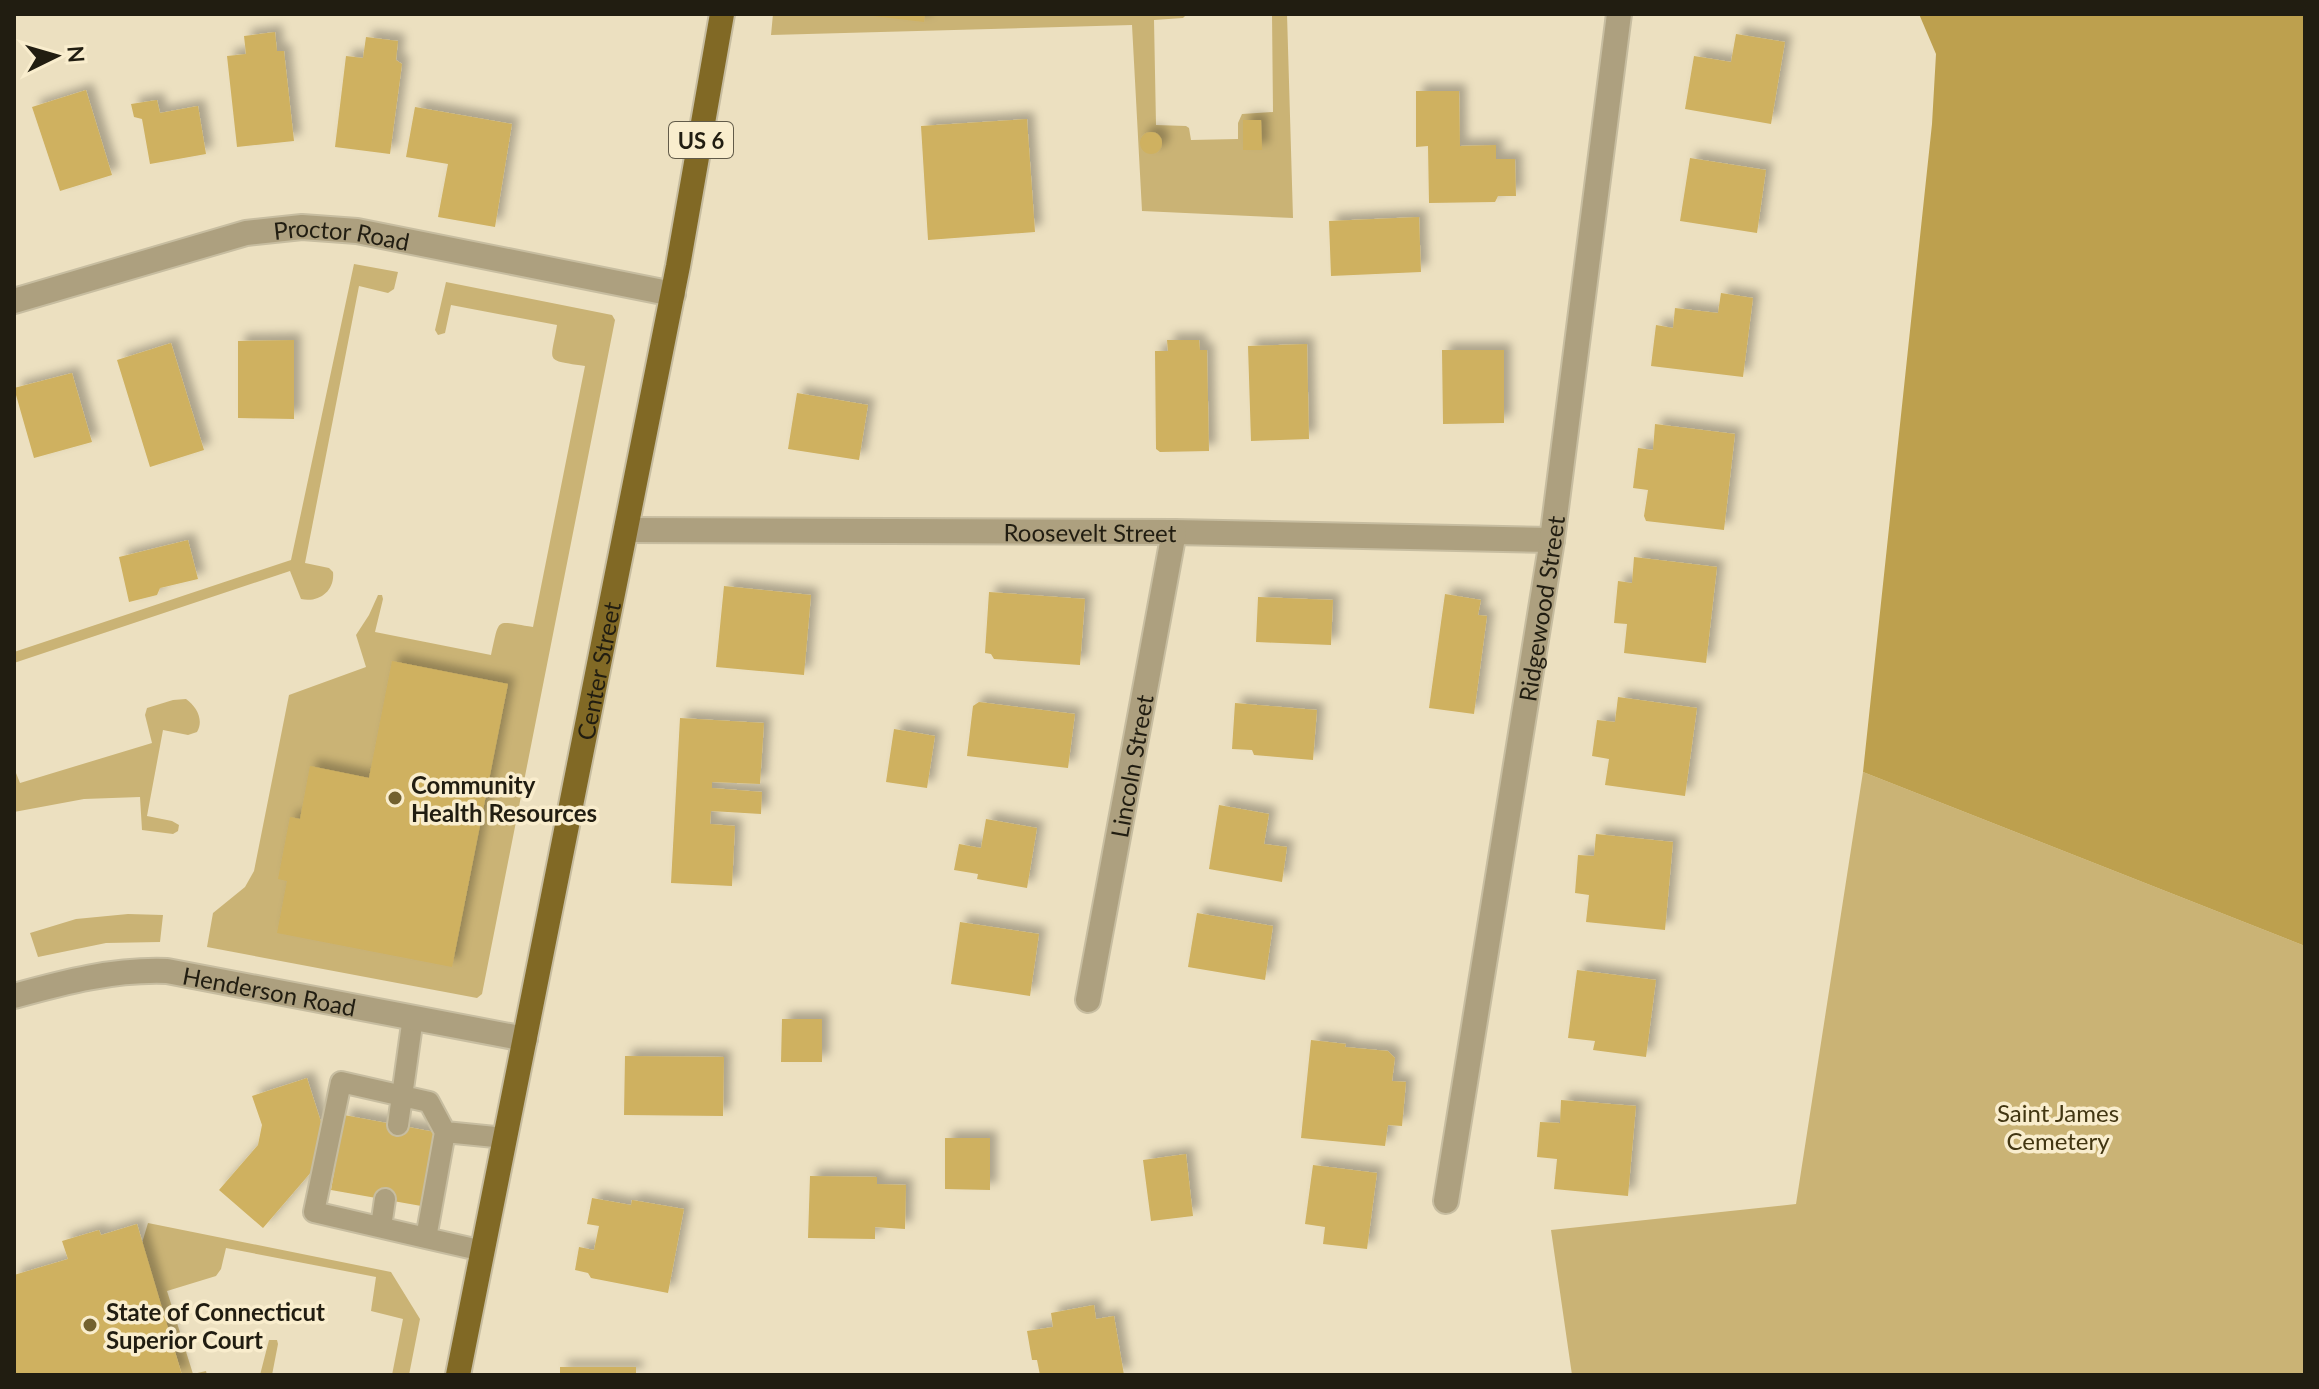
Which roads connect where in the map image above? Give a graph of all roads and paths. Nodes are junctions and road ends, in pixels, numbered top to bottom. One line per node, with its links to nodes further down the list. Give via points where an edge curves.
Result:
1 (722, 14): 3 (main road, Center Street / US 6)
2 (1619, 14): 7 (street, Ridgewood Street)
3 (673, 294): 4 (street, Proctor Road, via 357,231 302,227 246,233); 5 (main road, Center Street / US 6)
4 (14, 301)
5 (626, 530): 6 (street, Roosevelt Street); 11 (main road, Center Street / US 6)
6 (1174, 532): 7 (street, Roosevelt Street); 9 (street, Lincoln Street)
7 (1552, 540): 17 (street, Ridgewood Street)
8 (14, 996): 10 (street, Henderson Road, via 98,975 167,971)
9 (1088, 1000)
10 (413, 1017): 11 (street, Henderson Road); 12 (lane)
11 (525, 1039): 15 (main road, Center Street / US 6)
12 (401, 1096): 13 (lane); 14 (lane, via 429,1102); 18 (lane, via 341,1082 314,1212)
13 (398, 1125)
14 (445, 1132): 15 (lane); 19 (lane)
15 (505, 1138): 20 (main road, Center Street / US 6)
16 (385, 1199): 18 (lane)
17 (1446, 1201)
18 (381, 1227): 19 (lane)
19 (426, 1238): 20 (lane)
20 (483, 1251): 21 (main road, Center Street / US 6)
21 (458, 1375)

